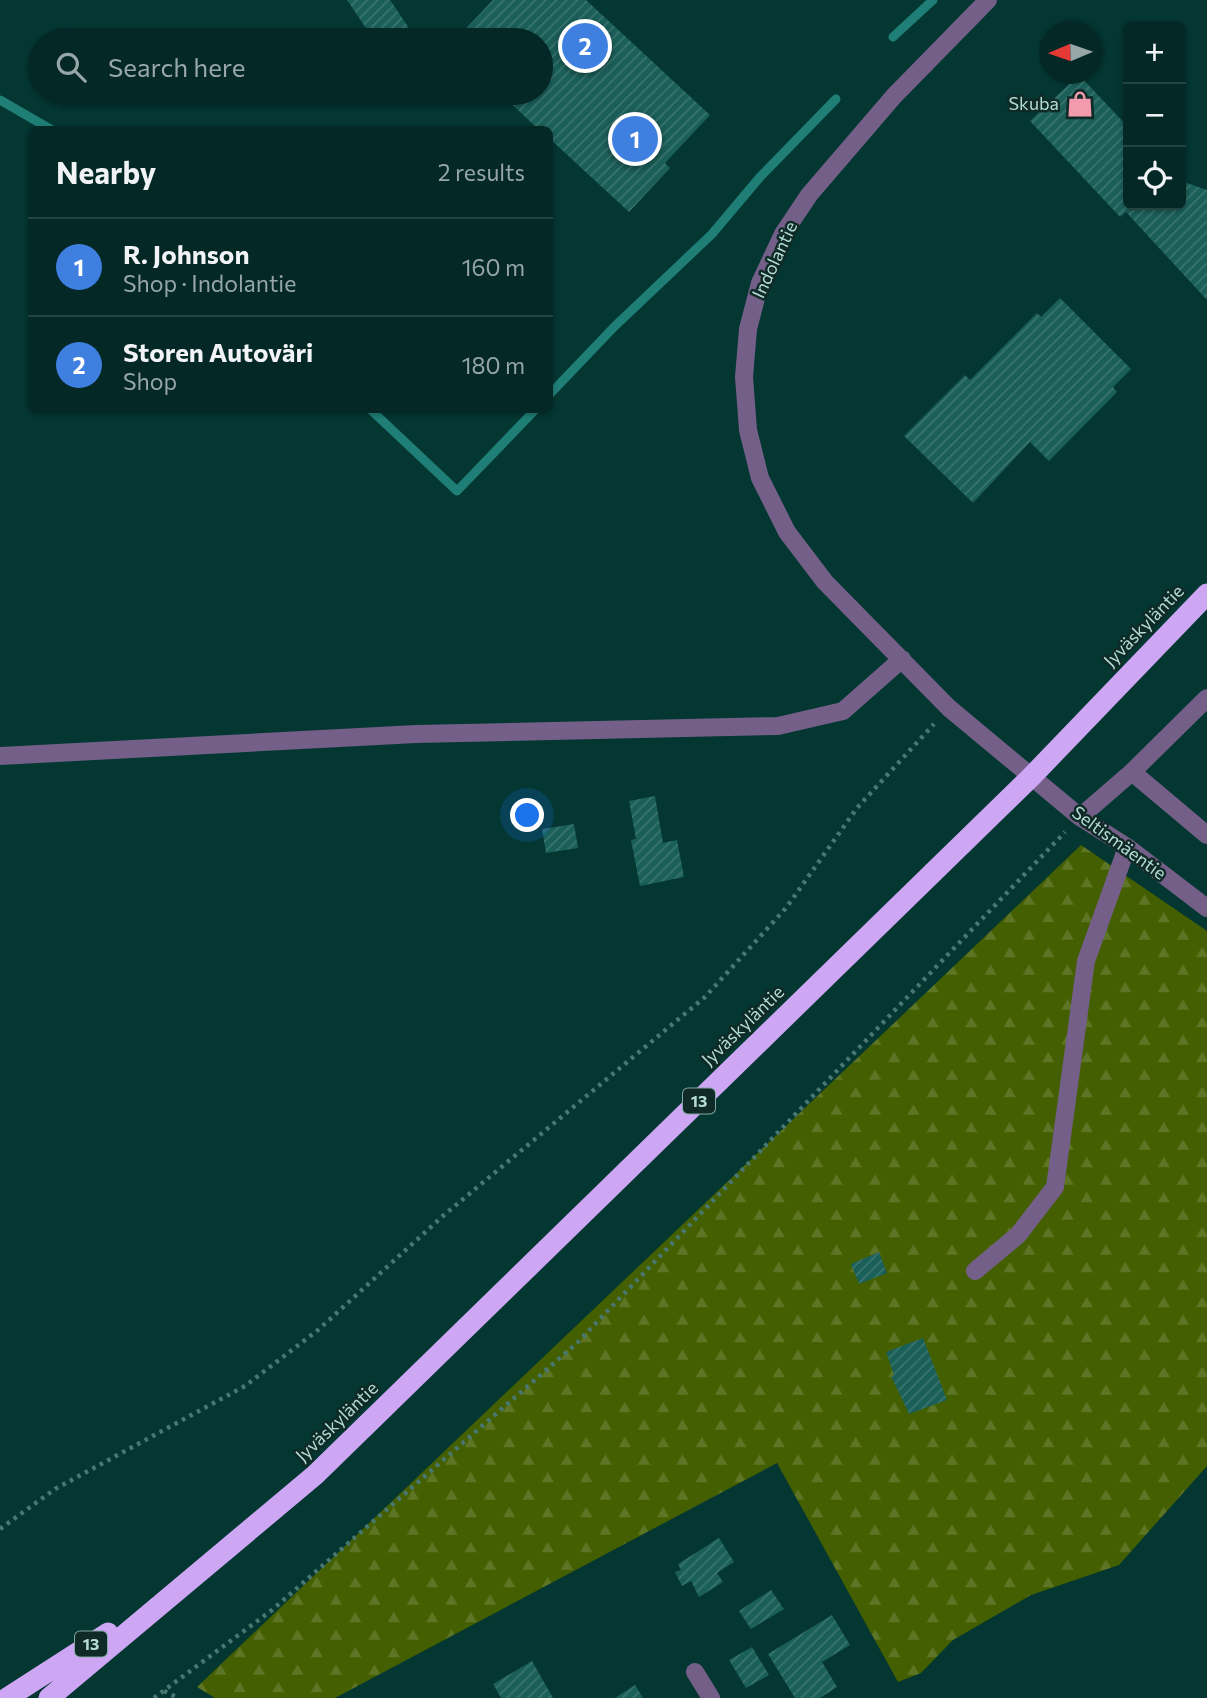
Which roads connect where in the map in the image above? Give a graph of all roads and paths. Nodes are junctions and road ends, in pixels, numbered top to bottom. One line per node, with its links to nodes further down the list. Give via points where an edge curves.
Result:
1 (988, 0): 3 (street, Indolantie, via 894,96 809,195 783,234 760,284 748,329 744,377 748,430 760,478 787,532 825,582)
2 (1207, 594): 8 (highway, Jyväskyläntie / 13)
3 (902, 659): 5 (street, Indolantie); 6 (street, via 843,711 778,726 416,734)
4 (1207, 698): 7 (street)
5 (949, 708): 8 (street, Indolantie); 14 (path, via 857,808 786,908 705,997 444,1215 318,1330 245,1386 55,1489)
6 (0, 756)
7 (1132, 772): 9 (street); 10 (street)
8 (1032, 776): 9 (street, Seltismäentie); 15 (highway, Jyväskyläntie / 13, via 315,1475)
9 (1080, 817): 11 (street, Seltismäentie); 17 (path, via 578,1343 272,1610)
10 (1207, 835)
11 (1127, 847): 12 (street, Seltismäentie); 13 (street, via 1086,961 1055,1188 1018,1235)
12 (1207, 908)
13 (975, 1271)
14 (0, 1529)
15 (174, 1590): 18 (highway, Jyväskyläntie / 13); 19 (highway, Jyväskyläntie / 13)
16 (695, 1672): 22 (street)
17 (164, 1691): 20 (path); 21 (path)
18 (7, 1698)
19 (49, 1698)
20 (154, 1698)
21 (178, 1698)
22 (711, 1698)

